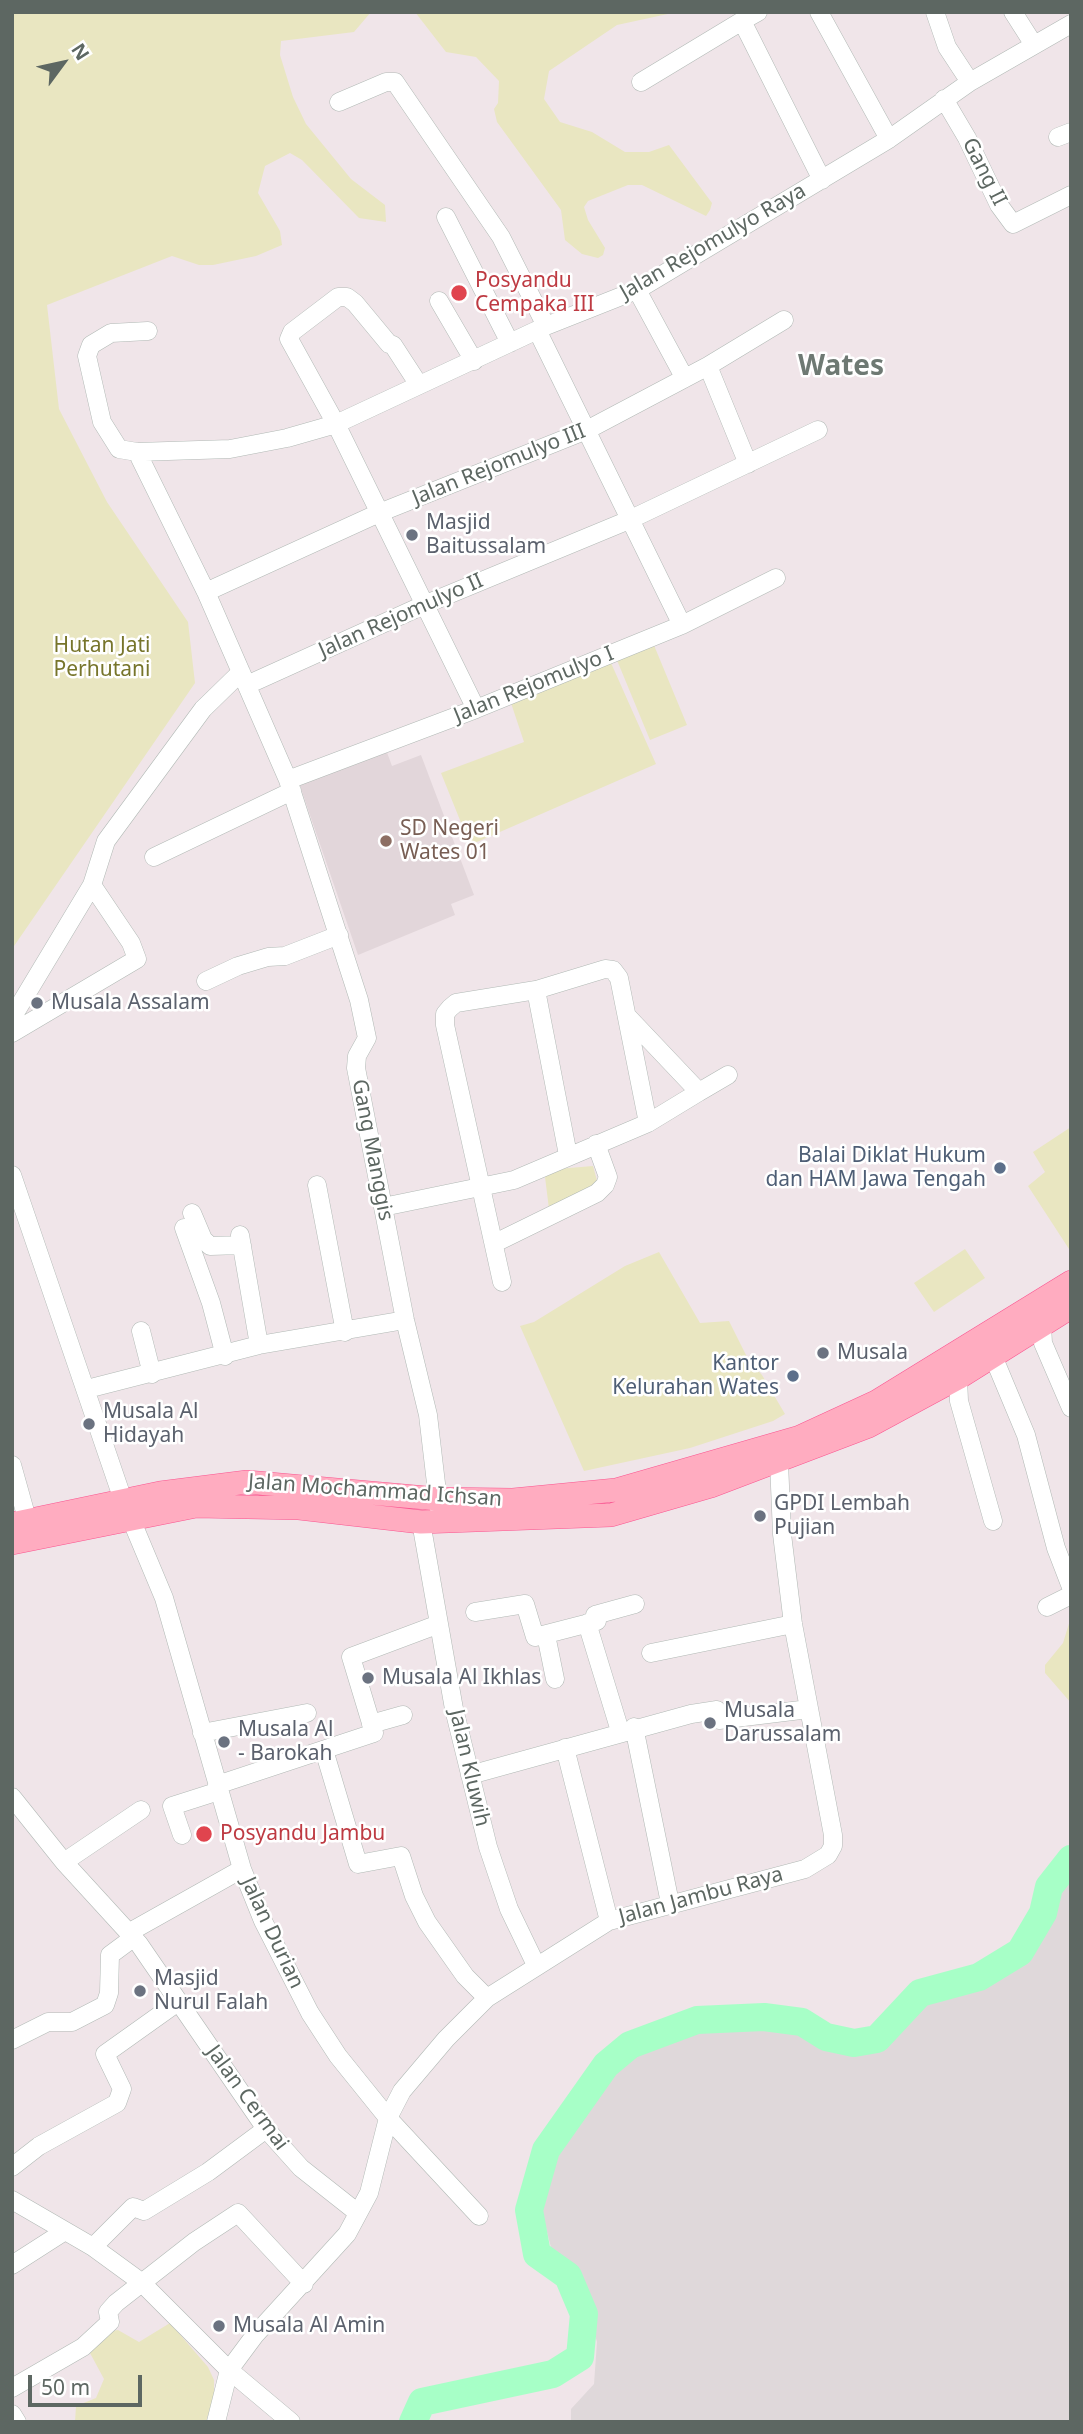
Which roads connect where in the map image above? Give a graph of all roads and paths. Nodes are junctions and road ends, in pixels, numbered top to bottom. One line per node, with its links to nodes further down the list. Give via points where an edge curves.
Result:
1 (819, 12): 11 (street)
2 (935, 12): 8 (street, via 947,47)
3 (1013, 12): 6 (street)
4 (750, 17): 7 (street); 12 (street)
5 (1071, 24): 6 (street, Jalan Rejomulyo Raya)
6 (1034, 45): 8 (street, Jalan Rejomulyo Raya)
7 (641, 82)
8 (970, 82): 9 (street, Jalan Rejomulyo Raya)
9 (944, 99): 11 (street, Jalan Rejomulyo Raya); 13 (street, Gang II, via 1013,224)
10 (339, 102): 18 (street, via 395,82 501,237)
11 (889, 139): 12 (street, Jalan Rejomulyo Raya)
12 (822, 180): 15 (street, Jalan Rejomulyo Raya)
13 (1071, 195)
14 (446, 217): 20 (street)
15 (637, 290): 18 (street, Jalan Rejomulyo Raya); 23 (street)
16 (439, 301): 21 (street)
17 (783, 320): 22 (street, Jalan Rejomulyo III)
18 (541, 328): 20 (street, Jalan Rejomulyo Raya); 26 (street)
19 (148, 331): 28 (street, via 111,334 91,345 87,356 102,422 119,449)
20 (510, 343): 21 (street, Jalan Rejomulyo Raya)
21 (474, 361): 24 (street, Jalan Rejomulyo Raya)
22 (708, 366): 23 (street, Jalan Rejomulyo III); 29 (street)
23 (684, 377): 26 (street, Jalan Rejomulyo III)
24 (419, 385): 25 (street, Jalan Rejomulyo Raya); 25 (street, via 393,345 355,303 338,298 289,339)
25 (336, 424): 28 (street, Jalan Rejomulyo Raya, via 230,449); 30 (street)
26 (587, 430): 30 (street, Jalan Rejomulyo III); 31 (street)
27 (818, 430): 29 (street, Jalan Rejomulyo II)
28 (137, 452): 33 (street, Gang Manggis)
29 (748, 464): 31 (street, Jalan Rejomulyo II)
30 (379, 513): 33 (street, Jalan Rejomulyo III); 34 (street)
31 (629, 520): 34 (street, Jalan Rejomulyo II); 35 (street)
32 (776, 578): 35 (street, Jalan Rejomulyo I)
33 (206, 592): 36 (street, Gang Manggis)
34 (426, 604): 36 (street, Jalan Rejomulyo II); 37 (street)
35 (682, 625): 37 (street, Jalan Rejomulyo I)
36 (244, 678): 38 (street, Gang Manggis); 40 (street, Jalan Rejomulyo II, via 203,709 106,841)
37 (477, 709): 38 (street, Jalan Rejomulyo I)
38 (290, 786): 39 (street, Jalan Rejomulyo I); 41 (street, Gang Manggis)
39 (154, 857)
40 (92, 885): 45 (street, Jalan Rejomulyo II); 46 (street, via 137,959)
41 (339, 935): 42 (street, via 285,956 238,966); 55 (street, Gang Manggis, via 367,1028 356,1068)
42 (206, 981)
43 (536, 989): 44 (street, via 613,970); 51 (street); 54 (street, via 456,1003 445,1014)
44 (627, 1016): 48 (street); 49 (street)
45 (12, 1018)
46 (12, 1032)
47 (727, 1075): 48 (street)
48 (699, 1092): 49 (street)
49 (648, 1123): 50 (street)
50 (596, 1144): 51 (street); 56 (street, via 608,1177 606,1185)
51 (568, 1155): 54 (street, via 514,1180)
52 (12, 1175): 69 (street, Jalan Durian)
53 (317, 1185): 63 (street)
54 (482, 1188): 55 (street); 56 (street)
55 (383, 1207): 60 (street, Gang Manggis)
56 (495, 1243): 57 (street)
57 (502, 1282)
58 (1070, 1285): 73 (main road, Jalan Mochammad Ichsan, via 876,1402)
59 (1071, 1307): 61 (main road, Jalan Mochammad Ichsan)
60 (405, 1320): 63 (street); 75 (street, Gang Manggis, via 428,1415)
61 (1042, 1325): 66 (main road, Jalan Mochammad Ichsan); 70 (street, via 1044,1343)
62 (141, 1331): 67 (street)
63 (345, 1332): 64 (street)
64 (259, 1345): 65 (street); 65 (street, via 241,1240 210,1246 188,1220)
65 (225, 1356): 67 (street)
66 (993, 1356): 68 (main road, Jalan Mochammad Ichsan); 78 (street, via 1026,1435)
67 (152, 1374): 69 (street)
68 (958, 1378): 71 (main road, Jalan Mochammad Ichsan, via 869,1426); 76 (street, via 959,1401)
69 (87, 1389): 74 (street, Jalan Durian)
70 (1071, 1408)
71 (779, 1462): 73 (main road, Jalan Mochammad Ichsan); 85 (street, Jalan Jambu Raya)
72 (12, 1465): 77 (street)
73 (708, 1476): 75 (main road, Jalan Mochammad Ichsan, via 611,1515)
74 (127, 1509): 75 (main road, Jalan Mochammad Ichsan, via 243,1505); 77 (main road, Jalan Mochammad Ichsan); 94 (street, Jalan Durian, via 164,1598)
75 (430, 1510): 83 (street, Jalan Kluwih)
76 (993, 1521)
77 (22, 1532)
78 (1071, 1587)
79 (1071, 1595): 81 (street)
80 (635, 1604): 84 (street, via 595,1615 597,1620)
81 (1047, 1606)
82 (475, 1612): 86 (street, via 525,1604 533,1636)
83 (439, 1623): 92 (street, via 351,1657); 97 (street, Jalan Kluwih)
84 (587, 1623): 86 (street); 93 (street)
85 (793, 1624): 87 (street); 89 (street, Jalan Jambu Raya)
86 (546, 1635): 88 (street)
87 (651, 1653)
88 (555, 1679)
89 (809, 1709): 93 (street, via 719,1720 717,1710); 104 (street, Jalan Jambu Raya, via 833,1835 828,1855 805,1869)
90 (307, 1713): 94 (street)
91 (403, 1715): 92 (street)
92 (371, 1724): 96 (street, via 373,1734)
93 (627, 1729): 95 (street); 104 (street)
94 (202, 1733): 98 (street, Jalan Durian)
95 (565, 1748): 97 (street); 105 (street)
96 (324, 1749): 98 (street); 108 (street, via 358,1863 401,1856 427,1922 465,1976)
97 (470, 1775): 107 (street, Jalan Kluwih, via 497,1879)
98 (218, 1788): 101 (street, via 172,1806); 103 (street, Jalan Durian)
99 (12, 1797): 102 (street, Jalan Cermai)
100 (141, 1810): 102 (street)
101 (182, 1835)
102 (64, 1862): 106 (street, Jalan Cermai)
103 (242, 1869): 106 (street); 111 (street, Jalan Durian, via 310,2013)
104 (670, 1903): 105 (street, Jalan Jambu Raya)
105 (609, 1921): 107 (street, Jalan Jambu Raya)
106 (131, 1936): 109 (street, Jalan Cermai); 110 (street, via 110,1955 105,2005 72,2022 48,2021)
107 (536, 1965): 108 (street, Jalan Jambu Raya)
108 (487, 1998): 111 (street, Jalan Jambu Raya, via 425,2062)
109 (178, 2002): 112 (street, Jalan Cermai); 113 (street, via 105,2054 122,2089 117,2103 39,2146)
110 (12, 2040)
111 (388, 2118): 115 (street, Jalan Jambu Raya, via 377,2171); 116 (street, Jalan Durian)
112 (267, 2129): 115 (street, Jalan Cermai, via 301,2168); 118 (street, via 144,2211 133,2207)
113 (12, 2167)
114 (12, 2200): 117 (street)
115 (358, 2213): 121 (street, Jalan Jambu Raya, via 347,2234)
116 (479, 2216)
117 (65, 2231): 118 (street); 119 (street)
118 (93, 2247): 120 (street)
119 (12, 2265)
120 (141, 2282): 121 (street, via 239,2213); 122 (street); 123 (street, via 116,2303 108,2312 110,2322 83,2347 34,2378)
121 (304, 2284): 122 (street, Jalan Jambu Raya, via 255,2334)
122 (229, 2370): 126 (street); 127 (street)
123 (15, 2379)
124 (12, 2414): 125 (street)
125 (17, 2422)
126 (216, 2422)
127 (291, 2422)

